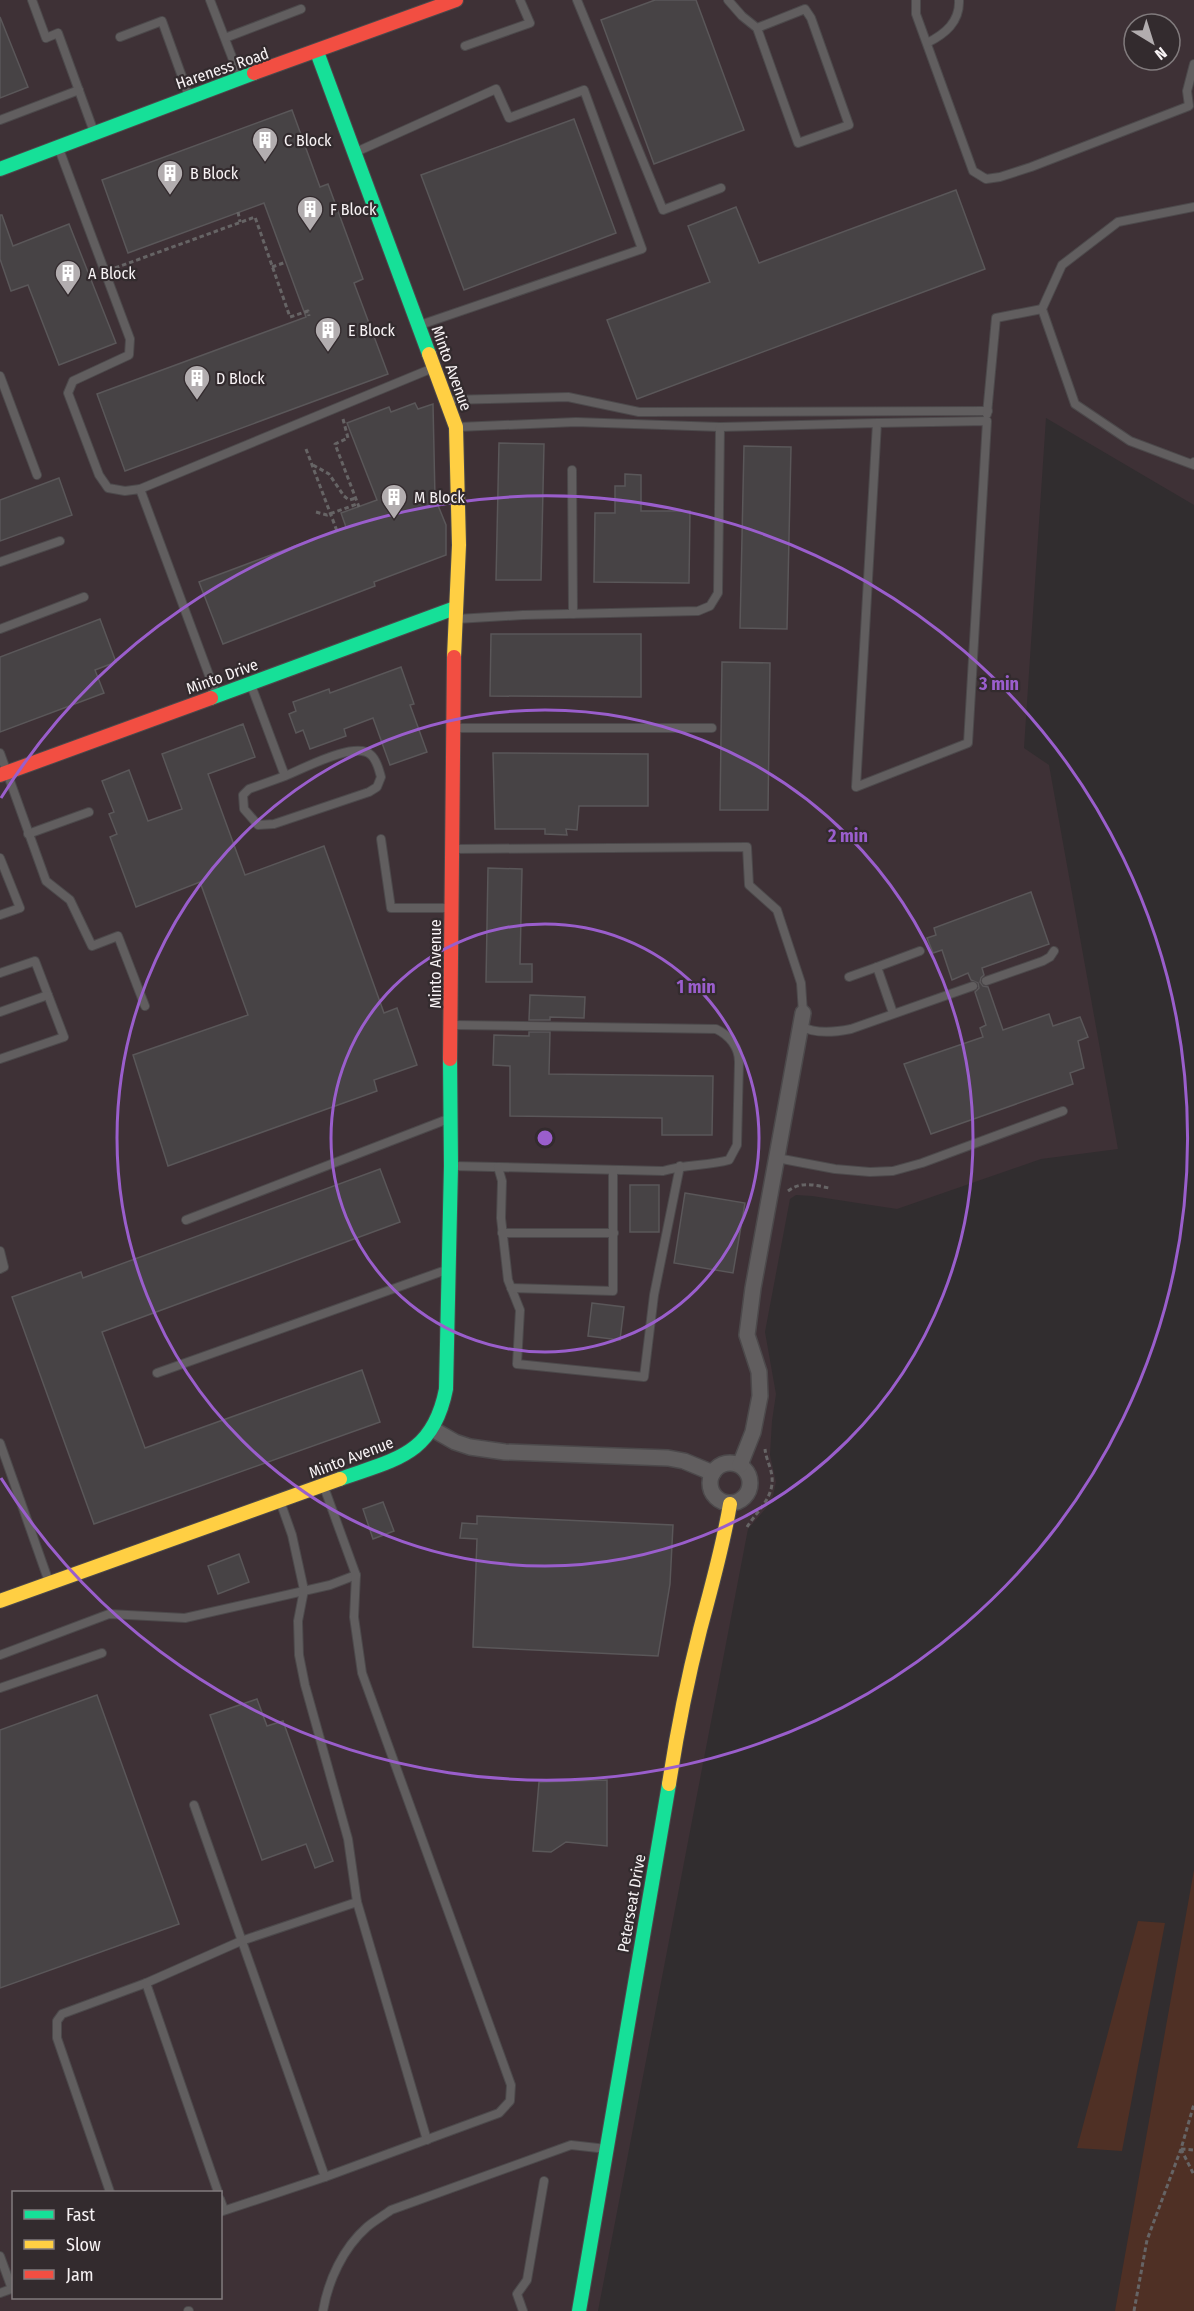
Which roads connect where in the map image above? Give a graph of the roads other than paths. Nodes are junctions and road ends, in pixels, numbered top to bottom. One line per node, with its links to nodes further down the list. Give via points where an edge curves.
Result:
1 (32, 0): 18 (lane, via 46,38 58,33)
2 (210, 0): 12 (lane)
3 (456, 0): 15 (street, Hareness Road)
4 (520, 0): 14 (lane, via 530,23)
5 (577, 0): 25 (lane, via 663,210)
6 (728, 0): 10 (lane)
7 (916, 0): 13 (lane, via 916,14)
8 (959, 0): 13 (lane, via 954,23)
9 (301, 9): 12 (lane)
10 (757, 28): 10 (lane, via 805,9 849,125 798,142)
11 (120, 37): 19 (lane, via 162,21)
12 (225, 38): 17 (lane)
13 (927, 43): 16 (lane, via 973,171 986,179 1031,167 1189,106 1187,91)
14 (465, 46)
15 (317, 52): 17 (street, Hareness Road); 23 (street, Minto Avenue)
16 (1194, 64)
17 (240, 79): 19 (street, Hareness Road)
18 (79, 90): 20 (lane); 21 (lane)
19 (189, 97): 21 (street, Hareness Road)
20 (0, 120)
21 (94, 133): 22 (street, Hareness Road)
22 (58, 148): 24 (street, Hareness Road); 40 (lane, via 130,339 129,355 73,381 68,393 99,475 108,488)
23 (355, 153): 28 (street, Minto Avenue); 28 (lane, via 496,89 509,118 584,90 642,249)
24 (0, 169)
25 (721, 188)
26 (1194, 207): 27 (lane, via 1118,222 1062,265)
27 (1042, 309): 32 (lane, via 996,318); 37 (lane, via 1075,404 1130,441)
28 (419, 325): 29 (street, Minto Avenue)
29 (434, 368): 31 (street, Minto Avenue); 40 (lane)
30 (0, 376): 39 (lane)
31 (446, 400): 32 (lane, via 568,398 639,411); 35 (street, Minto Avenue)
32 (988, 411): 33 (lane)
33 (987, 421): 34 (lane); 34 (lane, via 968,743 856,787)
34 (877, 423): 36 (lane)
35 (456, 427): 36 (lane, via 576,422); 44 (street, Minto Avenue, via 459,545)
36 (720, 427): 45 (lane, via 718,592 711,606 698,610)
37 (1194, 462)
38 (572, 470): 45 (lane)
39 (37, 475)
40 (140, 489): 48 (lane)
41 (60, 541): 42 (lane)
42 (0, 562)
43 (84, 597): 46 (lane)
44 (455, 614): 45 (lane); 47 (street, Minto Drive); 49 (street, Minto Avenue)
45 (573, 614)
46 (0, 629)
47 (250, 684): 48 (street, Minto Drive); 53 (lane)
48 (216, 696): 52 (street, Minto Drive)
49 (453, 728): 50 (lane); 57 (street, Minto Avenue)
50 (712, 728)
51 (0, 753): 52 (lane)
52 (4, 774): 55 (lane)
53 (285, 776): 53 (lane, via 243,795 244,809 258,825 274,824 369,792 377,787 381,777 372,755 348,750)
54 (89, 812): 55 (lane)
55 (28, 834): 69 (lane, via 46,881 70,900 92,946 118,936)
56 (381, 839): 59 (lane, via 391,908)
57 (452, 849): 59 (street, Minto Avenue); 72 (lane, via 747,847 749,885 777,910 801,983)
58 (0, 858): 60 (lane, via 20,908)
59 (451, 908): 73 (street, Minto Avenue)
60 (0, 915)
61 (920, 951): 63 (lane)
62 (1054, 951): 66 (lane, via 1043,961)
63 (877, 967): 65 (lane); 71 (lane)
64 (0, 973): 68 (lane, via 35,961)
65 (849, 976)
66 (986, 981)
67 (973, 986): 71 (lane)
68 (48, 995): 70 (lane); 74 (lane, via 64,1037)
69 (145, 1006)
70 (0, 1012)
71 (893, 1013): 72 (lane, via 840,1031 806,1029)
72 (802, 1019): 77 (street)
73 (451, 1025): 76 (street, Minto Avenue); 79 (lane, via 716,1029 723,1033 739,1055 737,1145 729,1160)
74 (0, 1059)
75 (1063, 1111): 77 (lane, via 893,1171 835,1169)
76 (449, 1119): 78 (street, Minto Avenue); 82 (lane)
77 (777, 1158): 92 (street, via 747,1335 761,1383 760,1396 753,1432)
78 (451, 1166): 80 (lane); 87 (street, Minto Avenue)
79 (680, 1166): 81 (lane, via 663,1171); 88 (lane, via 654,1294 644,1377 517,1364 520,1310)
80 (498, 1167): 81 (lane); 83 (lane, via 502,1181)
81 (613, 1170): 84 (lane)
82 (186, 1220)
83 (502, 1233): 84 (lane); 88 (lane)
84 (614, 1233): 88 (lane, via 613,1291)
85 (0, 1251): 86 (lane, via 4,1267)
86 (0, 1269)
87 (447, 1270): 89 (lane); 90 (street, Minto Avenue, via 446,1389 442,1415)
88 (511, 1288)
89 (157, 1373)
90 (434, 1430): 93 (street, via 455,1442 487,1450 668,1458); 94 (street, Minto Avenue, via 412,1451)
91 (0, 1443): 98 (lane)
92 (740, 1465): 93 (street, via 728,1463); 96 (street, via 749,1475 750,1489 742,1500)
93 (712, 1473): 96 (street, via 713,1493)
94 (324, 1485): 95 (street, Minto Avenue); 97 (lane)
95 (280, 1501): 98 (street, Minto Avenue); 99 (lane)
96 (729, 1504): 109 (street, Peterseat Drive, via 723,1547 680,1717)
97 (356, 1575): 99 (lane, via 330,1586); 108 (lane, via 354,1617 362,1673 511,2085 510,2101 499,2113)
98 (50, 1583): 100 (street, Minto Avenue)
99 (304, 1590): 102 (lane, via 185,1618 109,1614); 105 (lane, via 298,1621 299,1655 348,1839)
100 (0, 1601)
101 (102, 1653): 103 (lane)
102 (0, 1655)
103 (0, 1688)
104 (194, 1805): 106 (lane)
105 (357, 1902): 106 (lane); 108 (lane)
106 (241, 1941): 107 (lane); 110 (lane)
107 (146, 1983): 112 (lane, via 71,2009 57,2021 57,2037); 113 (lane)
108 (427, 2140): 110 (lane)
109 (608, 2149): 117 (lane, via 571,2145 391,2211 366,2227 343,2256 326,2292); 119 (street, Peterseat Drive)
110 (325, 2177): 114 (lane)
111 (544, 2181): 118 (lane, via 527,2280 517,2294)
112 (109, 2191)
113 (217, 2191)
114 (222, 2211)
115 (0, 2256): 116 (lane)
116 (12, 2286)
117 (323, 2311)
118 (524, 2311)
119 (579, 2311)

